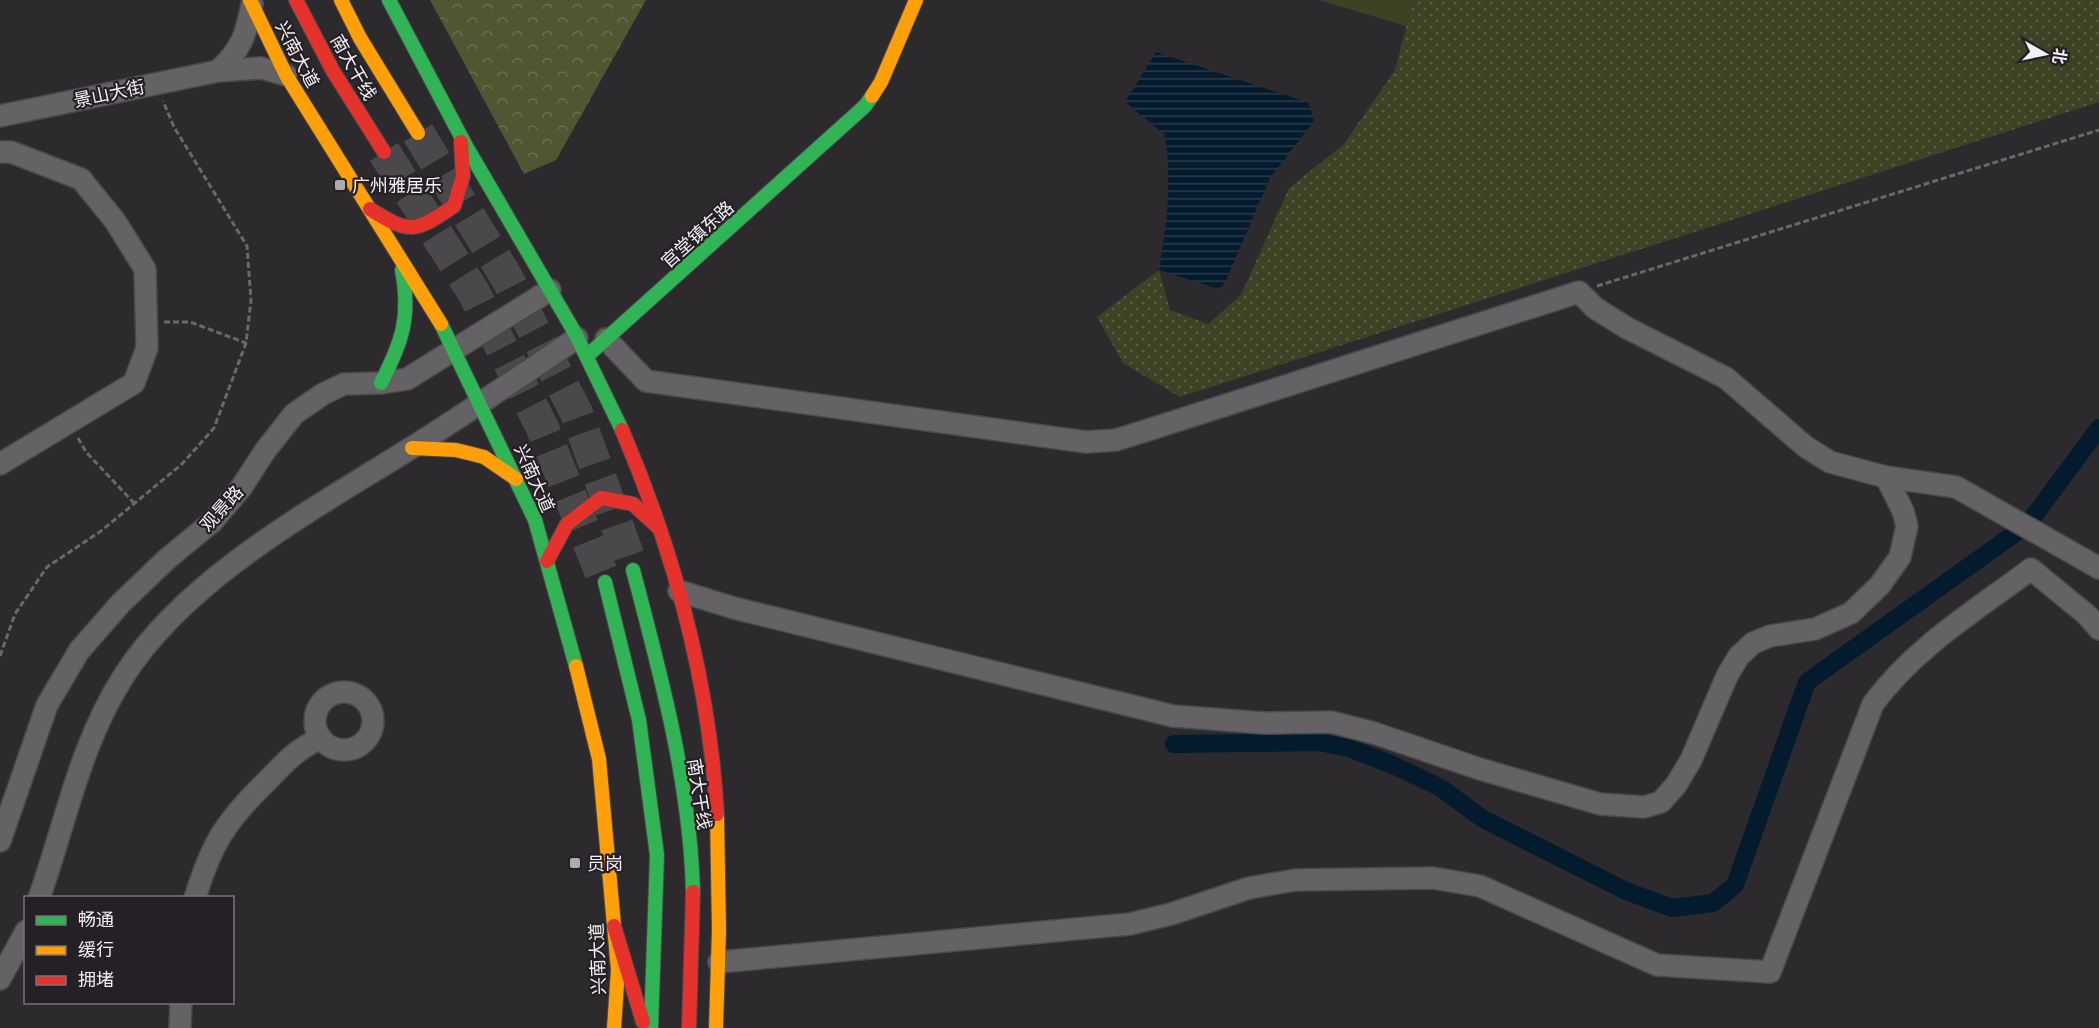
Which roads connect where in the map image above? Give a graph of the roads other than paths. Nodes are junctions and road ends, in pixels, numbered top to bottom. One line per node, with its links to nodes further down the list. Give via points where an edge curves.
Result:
1 (296, 0): 14 (main road, 南大干线, via 333,71)
2 (341, 0): 10 (main road, 南大干线)
3 (389, 0): 11 (main road)
4 (916, 0): 12 (main road, 官堂镇东路, via 881,82 866,106)
5 (251, 2): 6 (street, via 246,33 235,55); 7 (main road, 兴南大道)
6 (218, 70): 7 (street, 景山大街, via 261,68); 9 (street, 景山大街)
7 (286, 75): 15 (main road, 兴南大道)
8 (852, 99): 12 (main road, 官堂镇东路)
9 (0, 116)
10 (418, 133)
11 (461, 136): 15 (main road, via 463,176 454,206 422,227 395,225); 17 (main road)
12 (831, 138): 18 (main road, 官堂镇东路)
13 (0, 152): 24 (street, via 11,152 81,179 115,221 145,269 147,322 147,348 134,382)
14 (384, 152)
15 (368, 207): 16 (main road, 兴南大道)
16 (399, 256): 20 (main road, 兴南大道); 21 (main road, via 409,300 408,318 396,355)
17 (550, 291): 19 (main road); 20 (street, 观景路)
18 (606, 339): 19 (main road, 官堂镇东路); 25 (street, via 645,381 1086,442 1116,440 1579,292 1594,309 1726,378 1806,447 1830,462)
19 (582, 347): 22 (street); 27 (main road, via 628,441)
20 (454, 350): 21 (street, 观景路, via 407,379); 22 (main road, 兴南大道)
21 (381, 383): 35 (street, 观景路, via 344,384 294,414 212,522 120,604 79,651 47,705)
22 (480, 403): 23 (street); 26 (main road, 兴南大道)
23 (412, 448): 26 (main road, via 456,450 484,458); 36 (street, via 296,519 255,549 177,610 146,645 124,675 87,748)
24 (0, 464)
25 (1886, 477): 29 (street, via 1956,487); 32 (street, via 1907,526 1900,557 1880,585 1851,613 1815,629 1770,636 1753,643 1739,656 1676,785 1661,802 1644,807 1600,804 1331,723 1173,716)
26 (516, 479): 28 (main road, 兴南大道)
27 (659, 528): 28 (main road, via 633,504 601,498 574,513 557,535); 32 (main road)
28 (548, 561): 38 (main road, 兴南大道, via 578,665 599,759)
29 (2099, 568)
30 (633, 570): 47 (main road, 南大干线, via 683,788 691,854 693,953)
31 (605, 582): 46 (main road, via 639,720 657,855)
32 (679, 591): 40 (main road, via 693,637 714,755)
33 (2099, 629): 40 (street, via 2031,569 1894,675 1873,704 1770,972 1657,965 1480,886 1433,878 1295,880 1249,888 1130,924)
34 (321, 738): 37 (street, via 298,749 233,814 204,866)
35 (0, 842)
36 (39, 896)
37 (195, 896)
38 (614, 926): 44 (main road, 兴南大道, via 618,970); 45 (main road)
39 (24, 935): 41 (street)
40 (719, 962): 48 (main road)
41 (0, 979)
42 (181, 1004): 43 (street)
43 (180, 1028)
44 (614, 1028)
45 (644, 1028)
46 (651, 1028)
47 (689, 1028)
48 (716, 1028)

